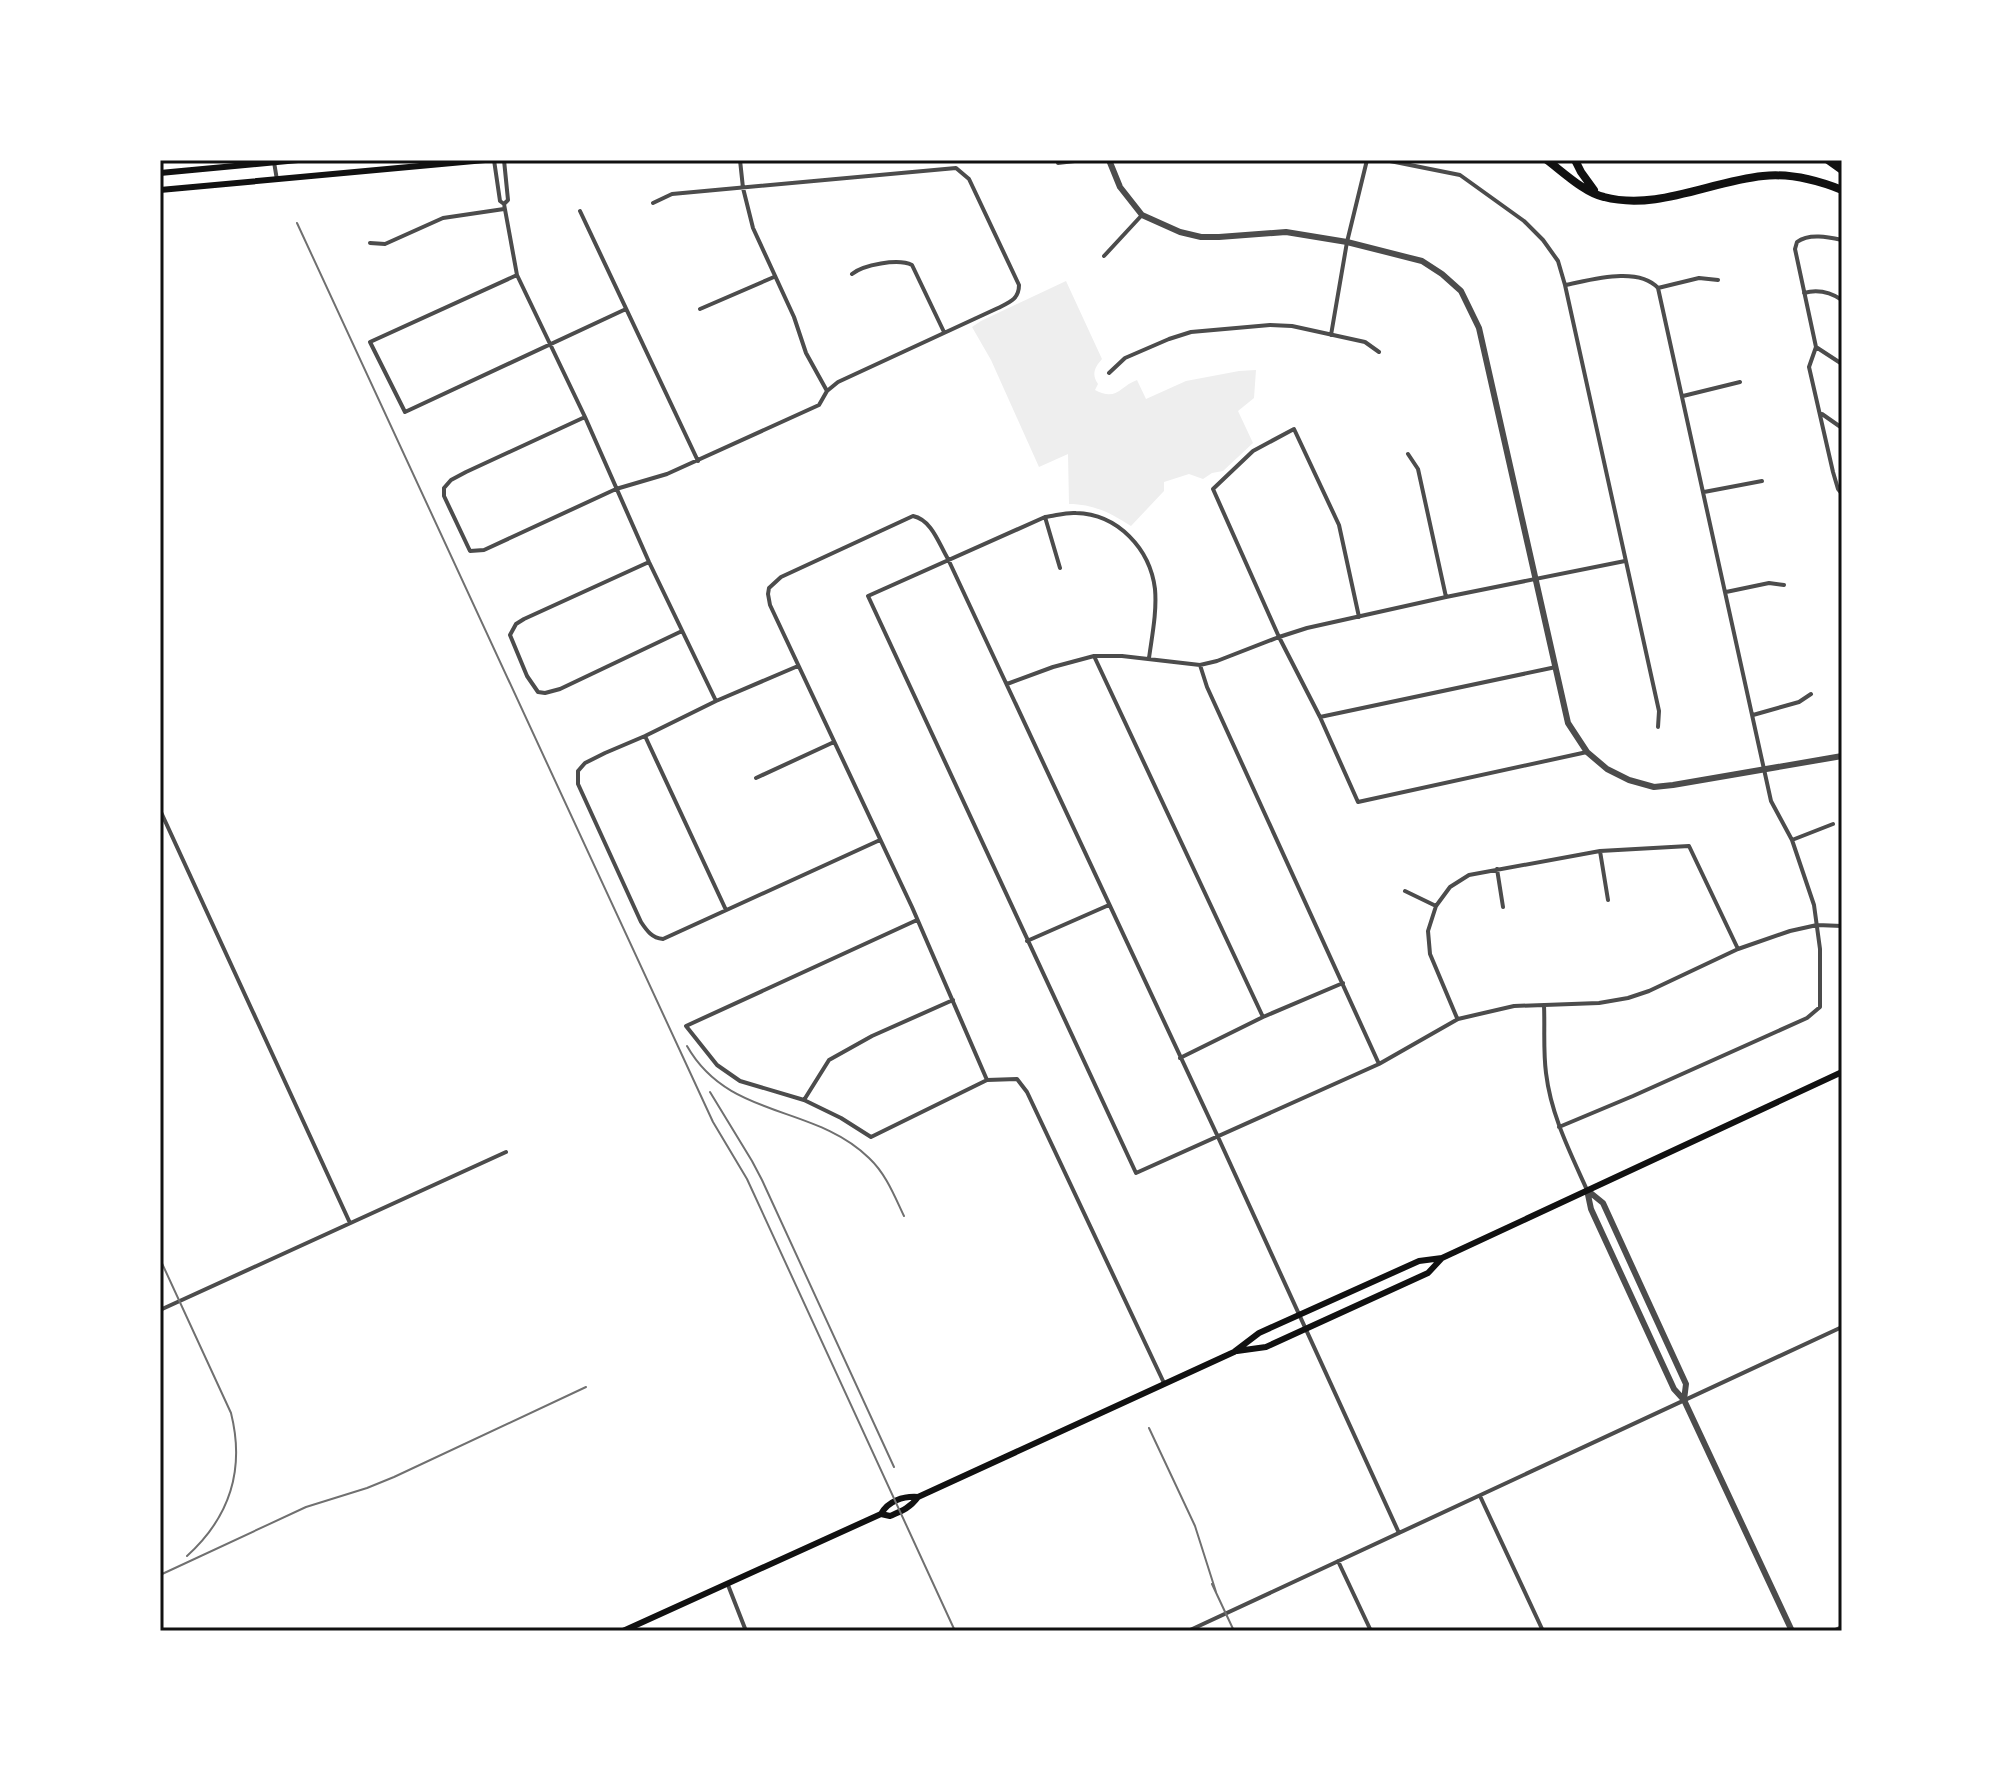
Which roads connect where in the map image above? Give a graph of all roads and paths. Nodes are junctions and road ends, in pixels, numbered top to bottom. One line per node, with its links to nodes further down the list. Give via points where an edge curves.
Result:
1 (298, 160): 13 (main road)
2 (485, 160): 17 (main road)
3 (494, 160): 23 (street)
4 (504, 160): 23 (street)
5 (740, 160): 18 (street)
6 (1083, 160): 14 (street)
7 (1109, 160): 25 (street, via 1120,187)
8 (1367, 160): 27 (street)
9 (1385, 160): 34 (street, via 1460,175 1543,240 1558,261)
10 (1547, 160): 21 (highway)
11 (1575, 160): 21 (highway, via 1590,186)
12 (1828, 160): 15 (highway)
13 (274, 161): 16 (main road); 17 (street)
14 (1058, 163)
15 (1842, 170)
16 (160, 173)
17 (277, 180): 19 (main road)
18 (743, 188): 22 (street, via 672,194); 32 (street); 40 (street, via 956,168 969,179 1019,292 1014,300)
19 (160, 190)
20 (1842, 190): 21 (highway, via 1802,178 1765,175 1649,200)
21 (1604, 197)
22 (653, 203)
23 (504, 206): 28 (street, via 443,218 385,244); 31 (street)
24 (580, 211): 38 (street)
25 (1142, 215): 27 (street, via 1201,237 1286,232); 29 (street)
26 (1842, 240): 36 (street, via 1797,242)
27 (1347, 242): 41 (street); 64 (street, via 1422,261 1461,291 1479,328)
28 (370, 243)
29 (1104, 256)
30 (852, 274): 40 (street, via 861,267 912,265)
31 (517, 275): 42 (street); 42 (street, via 370,342 387,379 405,412)
32 (774, 277): 39 (street); 48 (street)
33 (1718, 280): 35 (street, via 1699,278)
34 (1565, 285): 35 (street, via 1626,276 1652,281); 61 (street)
35 (1658, 288): 49 (street)
36 (1804, 293): 37 (street, via 1829,292); 43 (street)
37 (1842, 300)
38 (626, 309): 42 (street); 54 (street)
39 (700, 309)
40 (944, 332): 48 (street)
41 (1331, 335): 44 (street, via 1365,342); 46 (street, via 1270,325 1191,332 1125,358)
42 (550, 346): 51 (street)
43 (1816, 347): 45 (street); 50 (street, via 1809,367)
44 (1379, 352)
45 (1842, 364)
46 (1109, 373)
47 (1740, 382): 49 (street)
48 (827, 391): 54 (street, via 819,405)
49 (1683, 396): 57 (street)
50 (1820, 413): 52 (street); 58 (street)
51 (585, 417): 56 (street); 56 (street, via 451,480 444,496 470,551 493,547)
52 (1842, 428)
53 (1408, 454): 67 (street, via 1418,469)
54 (698, 461): 56 (street)
55 (1762, 481): 57 (street)
56 (616, 489): 62 (street)
57 (1704, 492): 66 (street)
58 (1842, 494)
59 (1045, 517): 60 (street); 63 (street); 72 (street, via 1076,513 1105,518 1144,554 1155,590)
60 (948, 559): 74 (street, via 930,527 913,516 781,577 769,588 770,605); 76 (street); 103 (street, via 868,596)
61 (1625, 561): 64 (street); 81 (street, via 1659,711)
62 (649, 562): 69 (street); 69 (street, via 516,624 510,635 527,676 538,692 560,689)
63 (1060, 568)
64 (1536, 579): 67 (street); 75 (street)
65 (1784, 585): 66 (street)
66 (1726, 592): 79 (street)
67 (1446, 597): 68 (street)
68 (1359, 617): 70 (street); 70 (street, via 1339,525 1294,429 1253,451 1213,489)
69 (682, 631): 78 (street)
70 (1279, 637): 73 (street); 80 (street)
71 (1094, 656): 72 (street); 76 (street); 108 (street)
72 (1149, 658): 73 (street)
73 (1200, 665): 105 (street)
74 (798, 666): 78 (street); 83 (street)
75 (1556, 667): 80 (street); 84 (street, via 1568,723)
76 (1007, 684): 96 (street)
77 (1811, 694): 79 (street)
78 (716, 701): 82 (street)
79 (1753, 715): 86 (street)
80 (1320, 717): 84 (street, via 1358,802)
81 (1658, 727)
82 (645, 736): 99 (street); 99 (street, via 578,771 578,784 641,922 653,937 663,939)
83 (834, 742): 87 (street); 90 (street)
84 (1587, 752): 86 (street, via 1607,769 1654,787)
85 (1842, 756): 86 (street)
86 (1764, 769): 91 (street, via 1771,801)
87 (756, 778)
88 (160, 810): 119 (street)
89 (1833, 824): 91 (street)
90 (880, 840): 99 (street); 100 (street)
91 (1792, 840): 101 (street)
92 (1600, 851): 93 (street); 95 (street); 104 (street, via 1689,846)
93 (1497, 869): 97 (street, via 1469,875 1450,887); 98 (street)
94 (1405, 891): 97 (street)
95 (1608, 900)
96 (1109, 905): 103 (street); 110 (street)
97 (1436, 906): 109 (street, via 1428,931 1430,954)
98 (1503, 907)
99 (726, 910)
100 (917, 920): 106 (street); 114 (street, via 686,1026 717,1065 740,1081)
101 (1817, 925): 102 (street); 104 (street); 115 (street, via 1820,1007 1807,1018)
102 (1842, 926)
103 (1027, 941): 116 (street, via 1136,1173)
104 (1738, 949): 107 (street, via 1628,998)
105 (1343, 983): 108 (street); 111 (street)
106 (953, 1000): 113 (street); 114 (street, via 829,1060)
107 (1544, 1005): 109 (street); 115 (street, via 1546,1073)
108 (1263, 1017): 110 (street)
109 (1458, 1019): 111 (street)
110 (1180, 1058): 116 (street)
111 (1379, 1064): 116 (street)
112 (1842, 1072): 118 (main road)
113 (987, 1080): 114 (street, via 871,1137); 126 (street, via 1017,1079 1027,1092)
114 (804, 1100)
115 (1559, 1127): 118 (street)
116 (1218, 1137): 122 (street)
117 (506, 1152): 119 (street)
118 (1587, 1190): 120 (main road); 127 (street, via 1609,1249 1674,1389); 127 (street, via 1603,1203 1686,1384)
119 (350, 1223): 121 (street)
120 (1442, 1258): 122 (main road, via 1419,1261); 124 (main road, via 1428,1273)
121 (160, 1310)
122 (1298, 1316): 124 (street); 125 (main road, via 1259,1333)
123 (1842, 1327): 127 (street)
124 (1304, 1329): 125 (main road, via 1266,1347); 131 (street)
125 (1234, 1352): 126 (main road)
126 (1164, 1383): 129 (main road)
127 (1684, 1400): 128 (street); 140 (street)
128 (1480, 1496): 131 (street); 139 (street)
129 (918, 1497): 130 (main road, via 906,1496 885,1506); 130 (main road, via 911,1507)
130 (881, 1514): 133 (main road)
131 (1399, 1533): 132 (street)
132 (1338, 1561): 137 (street); 138 (street)
133 (728, 1584): 135 (main road); 136 (street)
134 (1842, 1627): 141 (street)
135 (623, 1631)
136 (746, 1631)
137 (1188, 1631)
138 (1371, 1631)
139 (1543, 1631)
140 (1792, 1631)
141 (1833, 1631)

